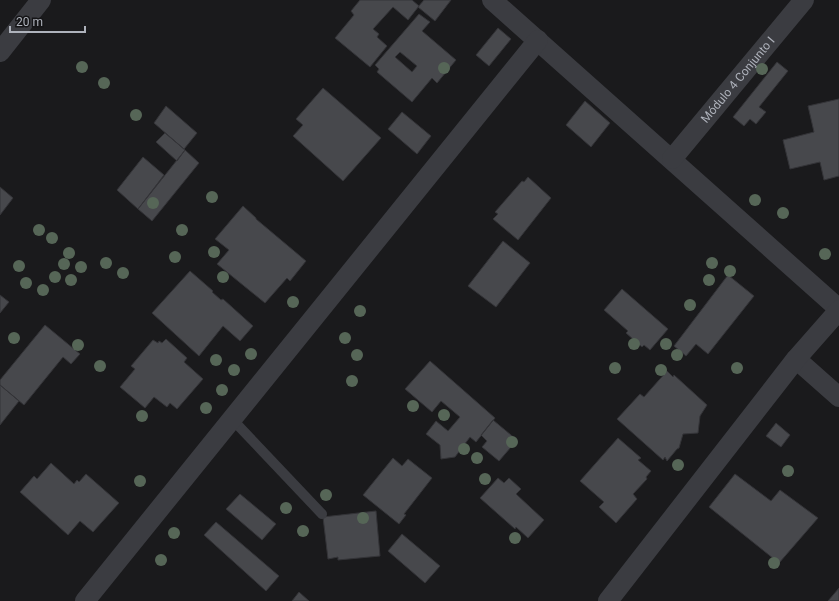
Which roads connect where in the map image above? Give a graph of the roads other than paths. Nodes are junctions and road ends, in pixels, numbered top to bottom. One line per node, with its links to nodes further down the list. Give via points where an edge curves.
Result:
1 (41, 0): 5 (street)
2 (492, 0): 4 (street)
3 (804, 0): 6 (street, Módulo 4 Conjunto I)
4 (538, 40): 6 (street); 10 (street)
5 (0, 52)
6 (672, 159): 7 (street)
7 (839, 310): 8 (street)
8 (796, 359): 9 (street); 13 (street)
9 (839, 397)
10 (232, 419): 11 (lane); 12 (street)
11 (322, 514)
12 (85, 601)
13 (608, 601)

